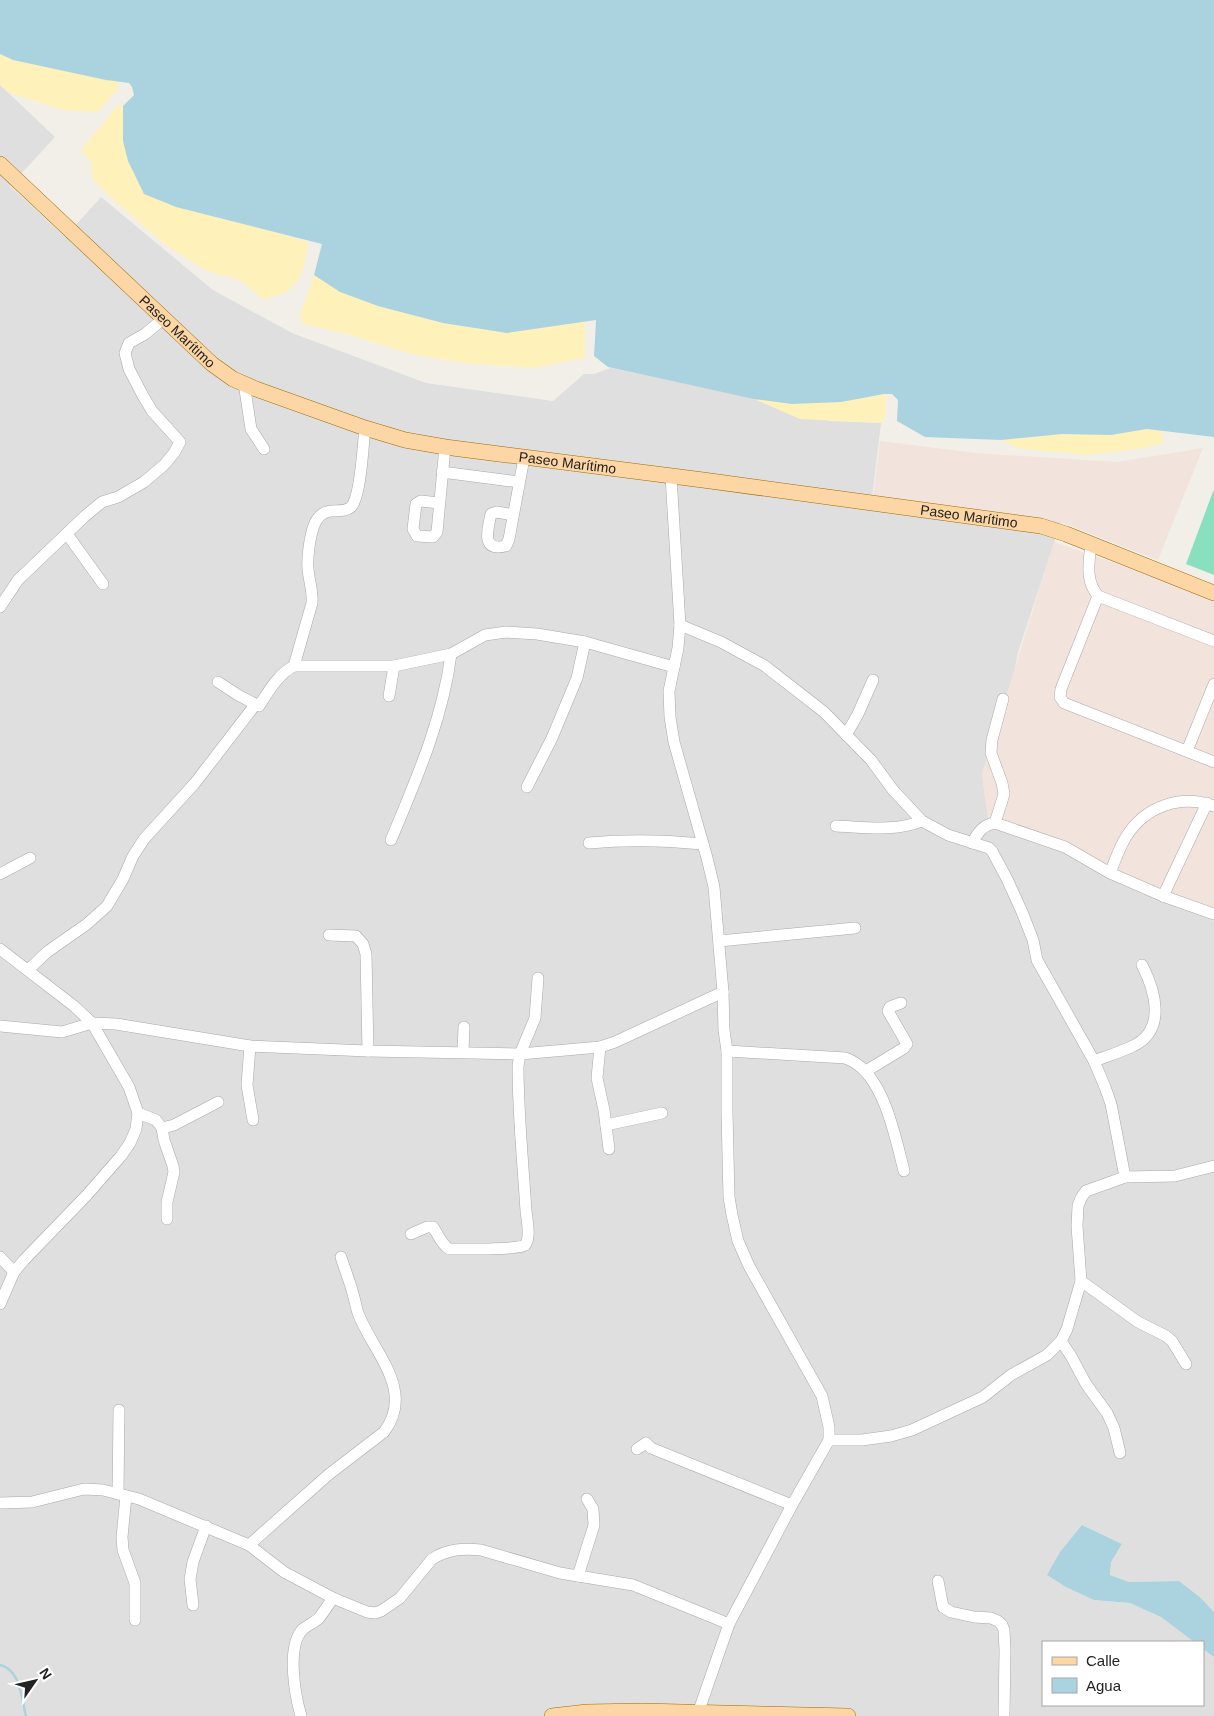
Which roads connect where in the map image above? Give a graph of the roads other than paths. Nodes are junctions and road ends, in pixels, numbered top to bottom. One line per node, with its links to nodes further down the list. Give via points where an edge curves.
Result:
1 (2, 169): 2 (main road, Paseo Marítimo)
2 (163, 319): 3 (main road, Paseo Marítimo, via 212,364); 13 (street, via 129,343 125,353 129,368 152,411 180,442 164,465 144,482 102,502)
3 (244, 383): 4 (main road, Paseo Marítimo); 6 (street, via 251,428)
4 (365, 428): 5 (main road, Paseo Marítimo); 23 (street, via 355,500 350,508 331,510 321,515 315,524 308,551 312,603)
5 (445, 447): 7 (main road, Paseo Marítimo); 8 (street)
6 (264, 449)
7 (524, 458): 9 (main road, Paseo Marítimo); 10 (street)
8 (442, 472): 10 (street); 11 (street)
9 (671, 476): 14 (main road, Paseo Marítimo, via 1041,526); 19 (street)
10 (519, 482): 12 (street)
11 (439, 503)
12 (513, 515)
13 (67, 534): 15 (street); 18 (street, via 18,580)
14 (1091, 544): 16 (main road, Paseo Marítimo); 17 (street, via 1088,573)
15 (103, 584)
16 (1214, 592)
17 (1098, 596): 20 (street); 33 (street, via 1060,697 1064,703)
18 (0, 607)
19 (680, 625): 25 (street); 32 (street, via 721,642 765,666 824,712)
20 (1214, 641)
21 (585, 642): 22 (street, via 506,632 484,636); 25 (street); 35 (street, via 577,678)
22 (451, 654): 24 (street); 40 (street, via 434,730)
23 (294, 666): 24 (street); 31 (street, via 271,686 259,706)
24 (394, 666): 29 (street)
25 (674, 667): 43 (street, via 670,717 674,742)
26 (873, 680): 32 (street)
27 (218, 682): 31 (street)
28 (1214, 684): 33 (street)
29 (389, 696)
30 (1003, 699): 38 (street, via 991,746 1004,794)
31 (255, 704): 54 (street, via 195,783 144,839 107,906)
32 (846, 735): 37 (street)
33 (1187, 751): 34 (street)
34 (1214, 762)
35 (527, 787)
36 (1210, 804): 45 (street, via 1186,800 1158,807 1142,817 1126,837); 47 (street)
37 (922, 821): 39 (street, via 909,827); 42 (street)
38 (995, 823): 42 (street, via 981,828); 45 (street, via 1065,847)
39 (836, 826)
40 (391, 840)
41 (589, 843): 43 (street, via 623,839)
42 (972, 843): 67 (street, via 989,848 1007,879 1033,940 1037,960)
43 (703, 844): 51 (street, via 714,887)
44 (30, 858): 46 (street)
45 (1110, 873): 47 (street)
46 (0, 874)
47 (1163, 896): 48 (street)
48 (1214, 914)
49 (855, 928): 51 (street)
50 (329, 935): 63 (street, via 356,936 363,944 366,954)
51 (719, 941): 56 (street)
52 (0, 949): 54 (street)
53 (1142, 965): 67 (street, via 1151,982 1155,1001 1154,1025 1135,1045)
54 (28, 970): 58 (street)
55 (538, 978): 66 (street, via 535,1018)
56 (724, 992): 62 (street); 64 (street)
57 (901, 1003): 68 (street, via 888,1011 907,1044)
58 (92, 1023): 59 (street, via 62,1032); 61 (street); 70 (street, via 129,1087)
59 (0, 1026)
60 (464, 1027): 65 (street)
61 (250, 1046): 63 (street); 72 (street, via 247,1085)
62 (600, 1048): 66 (street); 73 (street, via 597,1078)
63 (368, 1051): 65 (street)
64 (727, 1051): 68 (street, via 845,1058); 89 (street, via 729,1197 738,1240 749,1266 822,1396)
65 (463, 1052): 66 (street)
66 (520, 1054): 80 (street, via 518,1106 527,1224 525,1245 521,1248 453,1249 444,1246 433,1227)
67 (1094, 1060): 78 (street, via 1110,1104)
68 (866, 1071): 77 (street, via 886,1108)
69 (218, 1102): 74 (street)
70 (138, 1113): 74 (street, via 156,1120); 83 (street, via 136,1129 121,1156)
71 (662, 1113): 73 (street)
72 (253, 1120)
73 (606, 1125): 75 (street)
74 (162, 1128): 79 (street, via 174,1172 167,1202)
75 (609, 1149)
76 (1214, 1166): 78 (street, via 1176,1176)
77 (904, 1170)
78 (1125, 1178): 84 (street, via 1086,1191 1081,1198 1077,1226)
79 (167, 1219)
80 (410, 1234)
81 (0, 1257): 83 (street)
82 (341, 1258): 97 (street, via 357,1312 391,1376 395,1411 384,1432 328,1475)
83 (14, 1272): 85 (street)
84 (1081, 1282): 86 (street); 87 (street, via 1138,1322 1166,1336)
85 (0, 1304)
86 (1061, 1341): 89 (street, via 1047,1355 1011,1375 983,1396 912,1430 862,1440); 91 (street, via 1079,1374 1107,1412)
87 (1186, 1364)
88 (119, 1410): 92 (street)
89 (829, 1440): 95 (street)
90 (637, 1449): 95 (street, via 646,1443)
91 (1120, 1453)
92 (122, 1495): 94 (street, via 84,1489 32,1502); 96 (street); 102 (street, via 123,1550 135,1583)
93 (587, 1499): 98 (street, via 593,1509 594,1525)
94 (0, 1503)
95 (792, 1504): 103 (street)
96 (206, 1526): 97 (street); 101 (street, via 190,1579)
97 (249, 1545): 100 (street, via 284,1572)
98 (578, 1576): 100 (street, via 481,1550 460,1549 432,1559 405,1594 382,1611 367,1612); 103 (street, via 638,1587)
99 (938, 1581): 110 (street, via 945,1610 991,1618 1002,1625)
100 (332, 1598): 106 (street, via 320,1617 299,1635 296,1646 293,1667 295,1697)
101 (193, 1605)
102 (135, 1620)
103 (729, 1624): 104 (street)
104 (698, 1712): 105 (main road); 108 (main road)
105 (642, 1714): 107 (main road, via 587,1712)
106 (301, 1716)
107 (552, 1716)
108 (815, 1716): 109 (main road)
109 (848, 1716)
110 (1004, 1716)

